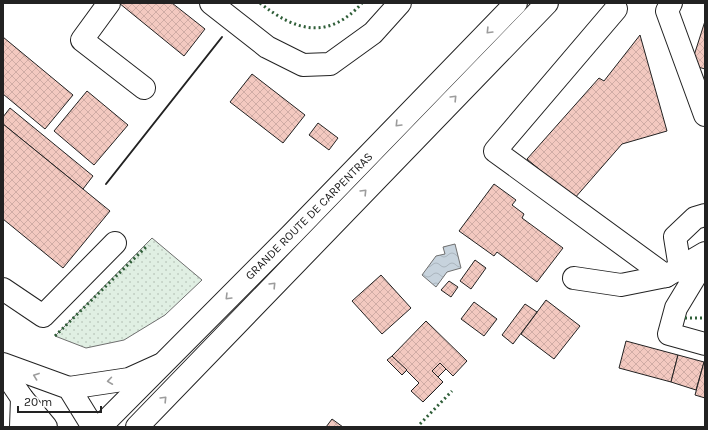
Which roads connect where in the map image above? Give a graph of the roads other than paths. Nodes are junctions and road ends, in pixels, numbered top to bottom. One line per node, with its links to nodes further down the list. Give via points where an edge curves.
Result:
1 (109, 3): 8 (main road, via 82,40)
2 (211, 3): 3 (main road, via 267,47 303,65 330,64 373,33)
3 (400, 3)
4 (516, 3): 19 (main road, GRANDE ROUTE DE CARPENTRAS, one-way to 19, via 292,234)
5 (547, 3): 27 (main road, GRANDE ROUTE DE CARPENTRAS, one-way to 5)
6 (672, 3): 9 (main road, via 667,10)
7 (616, 9): 14 (main road, via 495,151)
8 (144, 88)
9 (705, 115)
10 (705, 215): 14 (main road, via 694,218 675,237)
11 (115, 243): 16 (main road, via 43,316)
12 (705, 254): 14 (main road)
13 (705, 260): 14 (main road)
14 (686, 276): 15 (main road, via 621,285); 17 (main road, via 669,334)
15 (574, 278)
16 (3, 289)
17 (705, 344)
18 (3, 364): 21 (main road, one-way to 18)
19 (160, 365): 21 (main road, one-way to 21, via 129,378); 26 (main road, GRANDE ROUTE DE CARPENTRAS)
20 (3, 370): 22 (main road)
21 (69, 388): 25 (main road)
22 (22, 398): 23 (main road); 24 (main road)
23 (20, 427)
24 (46, 427)
25 (93, 427)
26 (100, 427)
27 (137, 427)

